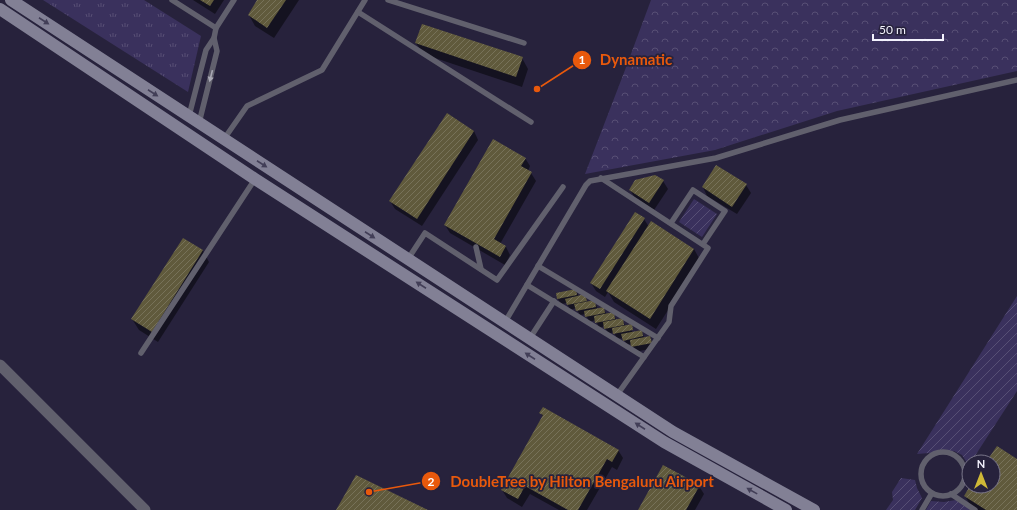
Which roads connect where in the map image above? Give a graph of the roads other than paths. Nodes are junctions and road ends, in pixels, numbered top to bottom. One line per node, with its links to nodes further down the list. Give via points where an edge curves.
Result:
1 (11, 0): 13 (street, one-way to 13)
2 (172, 0): 9 (lane)
3 (234, 0): 9 (lane)
4 (365, 0): 8 (lane)
5 (388, 0): 6 (lane)
6 (401, 2): 11 (lane)
7 (0, 9): 17 (street)
8 (358, 12): 14 (lane); 16 (lane, via 322,70 247,106)
9 (216, 28): 10 (lane)
10 (214, 38): 13 (lane, via 206,50); 15 (lane, one-way to 15, via 217,51)
11 (524, 43)
12 (1017, 80): 18 (lane, via 840,120 716,158)
13 (189, 116): 15 (street)
14 (531, 122)
15 (199, 123): 16 (street)
16 (224, 139): 23 (street, one-way to 23)
17 (255, 178): 31 (lane); 38 (street, one-way to 17, via 664,442)
18 (601, 178): 20 (lane); 24 (lane, via 586,185)
19 (564, 186): 25 (lane, via 497,280)
20 (671, 223): 21 (lane); 21 (lane, via 693,190 725,211)
21 (704, 244): 30 (lane, via 708,248 671,306 669,322)
22 (476, 247): 25 (lane)
23 (408, 259): 25 (lane, via 426,233); 28 (street)
24 (538, 266): 26 (lane); 30 (lane)
25 (481, 270)
26 (527, 285): 27 (lane); 28 (lane)
27 (554, 301): 29 (lane); 32 (lane)
28 (505, 322): 29 (street)
29 (530, 338): 34 (street)
30 (658, 338): 32 (lane)
31 (141, 353)
32 (644, 357): 34 (lane)
33 (0, 365): 37 (street)
34 (617, 395): 39 (street, via 673,432)
35 (932, 493): 36 (lane, via 943,496); 36 (lane, via 924,486 921,469 926,459 942,452 953,454 964,468 962,485); 40 (lane)
36 (952, 494): 41 (lane)
37 (145, 510)
38 (786, 510)
39 (814, 510)
40 (922, 510)
41 (975, 510)

